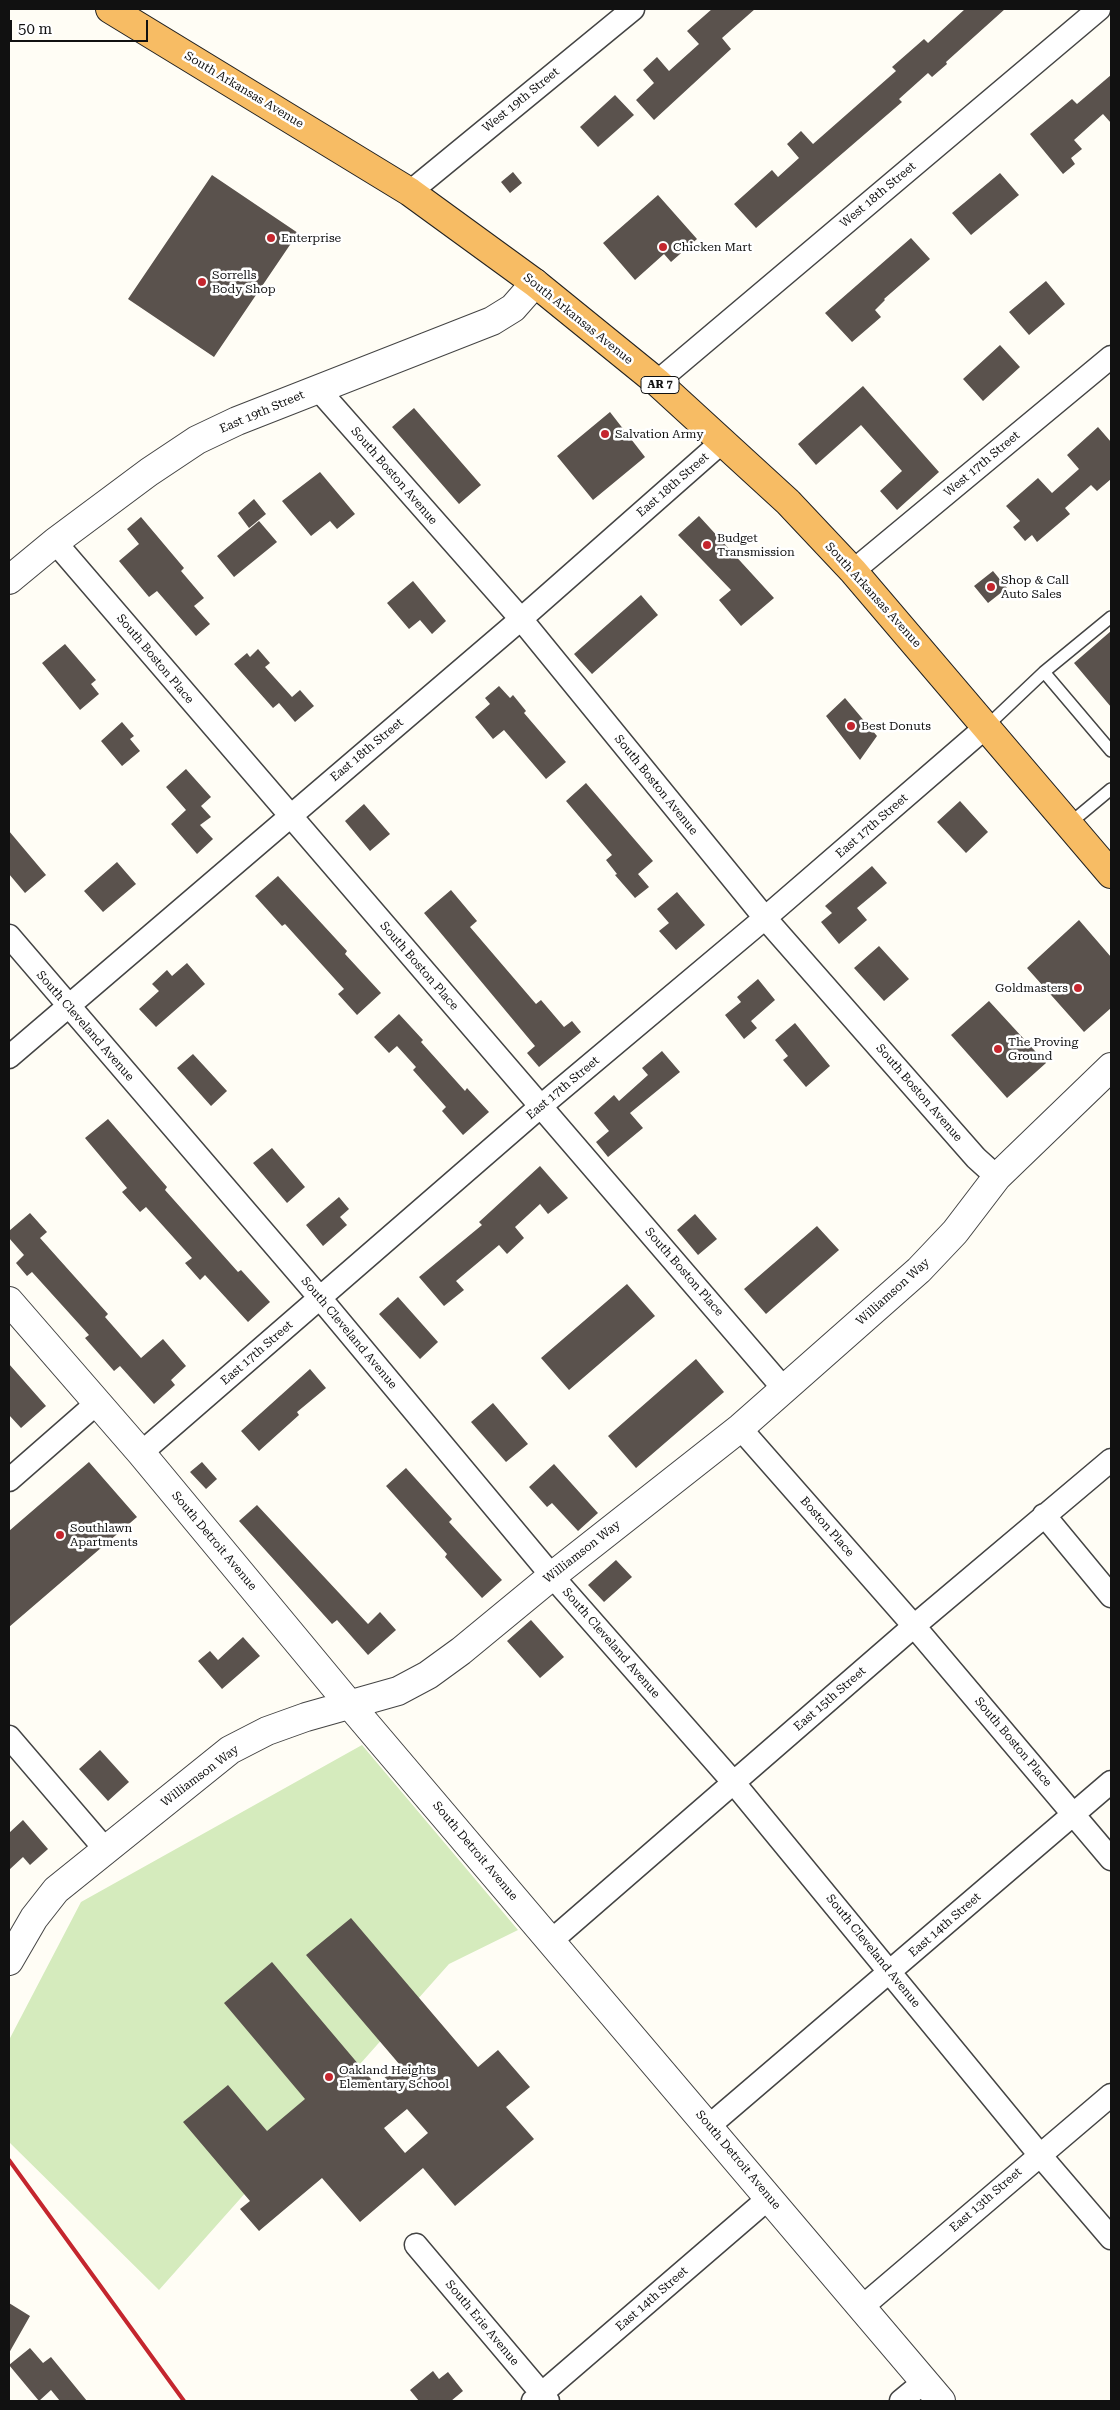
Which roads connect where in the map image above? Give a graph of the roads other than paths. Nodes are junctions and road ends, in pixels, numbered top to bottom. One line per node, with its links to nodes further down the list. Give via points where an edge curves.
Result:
1 (110, 9): 4 (highway, South Arkansas Avenue / AR 7)
2 (633, 9): 4 (street, West 19th Street)
3 (1099, 9): 7 (street, West 18th Street)
4 (410, 192): 5 (highway, South Arkansas Avenue / AR 7)
5 (535, 283): 7 (highway, South Arkansas Avenue / AR 7); 8 (street, East 19th Street, via 513,308 492,321)
6 (1111, 357): 11 (street, West 17th Street)
7 (657, 382): 9 (highway, South Arkansas Avenue / AR 7)
8 (318, 389): 10 (street, East 19th Street, via 197,440); 14 (street, South Boston Avenue)
9 (723, 441): 11 (highway, South Arkansas Avenue / AR 7); 14 (street, East 18th Street)
10 (55, 542): 12 (street, East 19th Street); 19 (street, South Boston Place)
11 (854, 571): 16 (highway, South Arkansas Avenue / AR 7)
12 (9, 580)
13 (1111, 617): 15 (lane)
14 (520, 619): 19 (street, East 18th Street); 22 (street, South Boston Avenue)
15 (1044, 672): 16 (lane); 17 (lane)
16 (987, 726): 20 (highway, South Arkansas Avenue / AR 7); 22 (street, East 17th Street)
17 (1111, 751)
18 (1111, 789): 20 (lane)
19 (289, 816): 24 (street, East 18th Street); 27 (street, South Boston Place)
20 (1069, 824): 21 (highway, South Arkansas Avenue / AR 7)
21 (1111, 874)
22 (765, 918): 27 (street, East 17th Street); 28 (street, South Boston Avenue)
23 (9, 936): 24 (street, South Cleveland Avenue)
24 (68, 1006): 25 (street, East 18th Street); 29 (street, South Cleveland Avenue)
25 (9, 1057)
26 (1111, 1067): 28 (street, Williamson Way)
27 (541, 1106): 29 (street, East 17th Street); 31 (street, South Boston Place)
28 (997, 1178): 31 (street, Williamson Way, via 955,1232 919,1270)
29 (320, 1298): 34 (street, East 17th Street); 38 (street, South Cleveland Avenue)
30 (9, 1302): 32 (street, South Detroit Avenue)
31 (784, 1389): 33 (street, Williamson Way)
32 (97, 1403): 34 (street, South Detroit Avenue); 36 (street)
33 (740, 1428): 38 (street, Williamson Way); 40 (street, Boston Place)
34 (142, 1453): 41 (street, South Detroit Avenue)
35 (1111, 1460): 37 (street, East 15th Street)
36 (9, 1480)
37 (1044, 1515): 39 (street); 40 (street, East 15th Street)
38 (552, 1576): 41 (street, Williamson Way, via 428,1675 398,1691); 44 (street, South Cleveland Avenue)
39 (1111, 1596)
40 (914, 1626): 44 (street, East 15th Street); 45 (street, South Boston Place)
41 (350, 1705): 46 (street, Williamson Way, via 306,1716 230,1750); 48 (street, South Detroit Avenue)
42 (9, 1737): 46 (street)
43 (1111, 1782): 45 (street, East 14th Street)
44 (734, 1783): 48 (street, East 15th Street); 50 (street, South Cleveland Avenue)
45 (1074, 1814): 47 (street, South Boston Place); 50 (street, East 14th Street)
46 (105, 1849): 49 (street, Williamson Way, via 56,1890 34,1918)
47 (1111, 1859)
48 (551, 1941): 52 (street, South Detroit Avenue)
49 (9, 1961)
50 (890, 1972): 52 (street, East 14th Street); 53 (street, South Cleveland Avenue)
51 (1111, 2095): 53 (street, East 13th Street)
52 (709, 2126): 54 (street, South Detroit Avenue)
53 (1039, 2154): 55 (street, South Cleveland Avenue); 57 (street, East 13th Street)
54 (770, 2197): 57 (street, South Detroit Avenue); 59 (street, East 14th Street)
55 (1111, 2238)
56 (416, 2245): 59 (street, South Erie Avenue)
57 (862, 2308): 58 (street, South Detroit Avenue)
58 (933, 2392): 60 (street)
59 (541, 2399)
60 (901, 2401)

